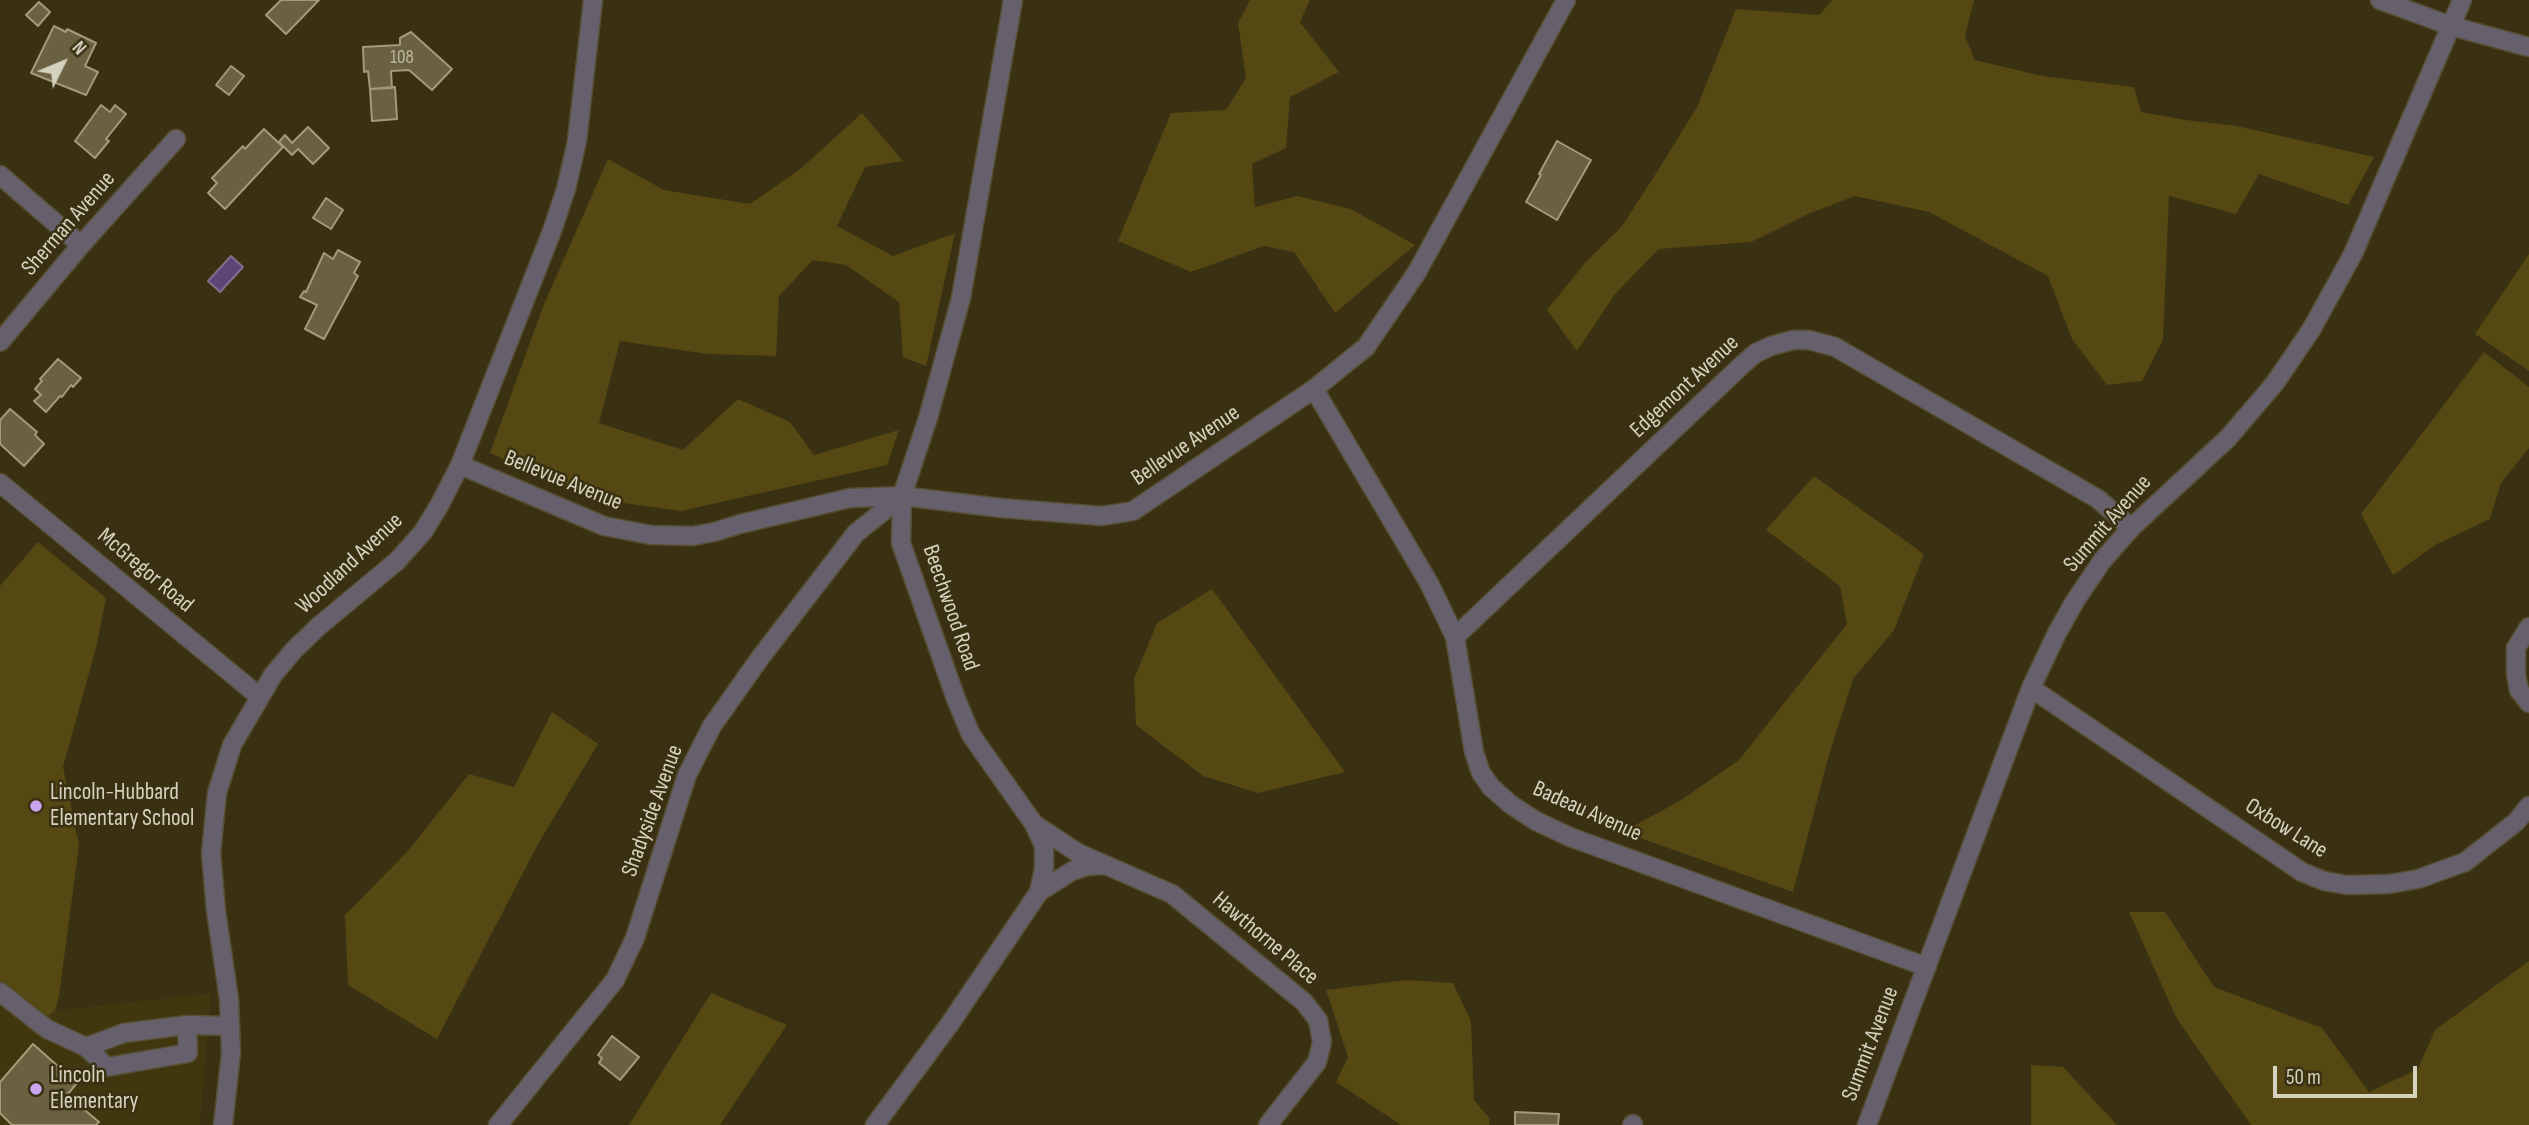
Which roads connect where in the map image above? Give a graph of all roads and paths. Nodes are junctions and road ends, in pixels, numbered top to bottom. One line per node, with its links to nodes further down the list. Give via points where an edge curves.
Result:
1 (593, 0): 13 (street, Woodland Avenue, via 577,141 566,189)
2 (1013, 0): 15 (street, Beechwood Road, via 961,299)
3 (1566, 0): 12 (street, Bellevue Avenue, via 1417,272 1366,347)
4 (2380, 0): 6 (street)
5 (2462, 0): 6 (street, Summit Avenue)
6 (2451, 26): 7 (street); 16 (street, Summit Avenue, via 2353,254 2311,330 2275,383 2228,438)
7 (2529, 47)
8 (176, 139): 10 (street, Sherman Avenue)
9 (0, 175): 10 (street)
10 (81, 245): 11 (street, Sherman Avenue)
11 (0, 341)
12 (1314, 390): 15 (street, Bellevue Avenue, via 1133,511 1102,516); 18 (street, Badeau Avenue, via 1429,583)
13 (460, 465): 15 (street, Bellevue Avenue, via 604,526 651,536 704,534 827,501); 20 (street, Woodland Avenue, via 423,532 397,561 294,650)
14 (0, 483): 20 (street, McGregor Road)
15 (902, 496): 23 (street, Beechwood Road, via 901,543 956,699 971,735); 32 (street, Shadyside Avenue, via 856,533 712,726 687,775 635,938 615,980)
16 (2131, 528): 18 (street, Edgemont Avenue, via 2098,499 1835,347 1793,340 1771,346 1743,364); 19 (street, Summit Avenue, via 2075,601)
17 (2529, 627): 21 (street, via 2516,648 2516,674 2519,690)
18 (1455, 637): 26 (street, Badeau Avenue, via 1474,752 1481,773 1510,804 1570,836)
19 (2031, 688): 22 (street, Oxbow Lane, via 2302,872 2324,881 2389,884 2465,862); 26 (street, Summit Avenue)
20 (260, 697): 29 (street, Woodland Avenue, via 232,745 217,793 211,853)
21 (2529, 703)
22 (2529, 806)
23 (1034, 824): 24 (street, Hawthorne Place); 25 (street, Beechwood Road, via 1044,846)
24 (1104, 865): 25 (street, via 1072,871); 34 (street, Hawthorne Place, via 1172,894 1304,1002 1318,1020 1322,1042 1318,1062)
25 (1039, 892): 33 (street, Beechwood Road)
26 (1927, 967): 35 (street, Summit Avenue)
27 (0, 992): 30 (street, via 47,1029)
28 (187, 1025): 29 (street); 30 (street, via 124,1033); 30 (street, via 188,1053 107,1067)
29 (230, 1026): 31 (street, Woodland Avenue)
30 (86, 1046)
31 (223, 1125)
32 (498, 1125)
33 (875, 1125)
34 (1268, 1125)
35 (1867, 1125)

